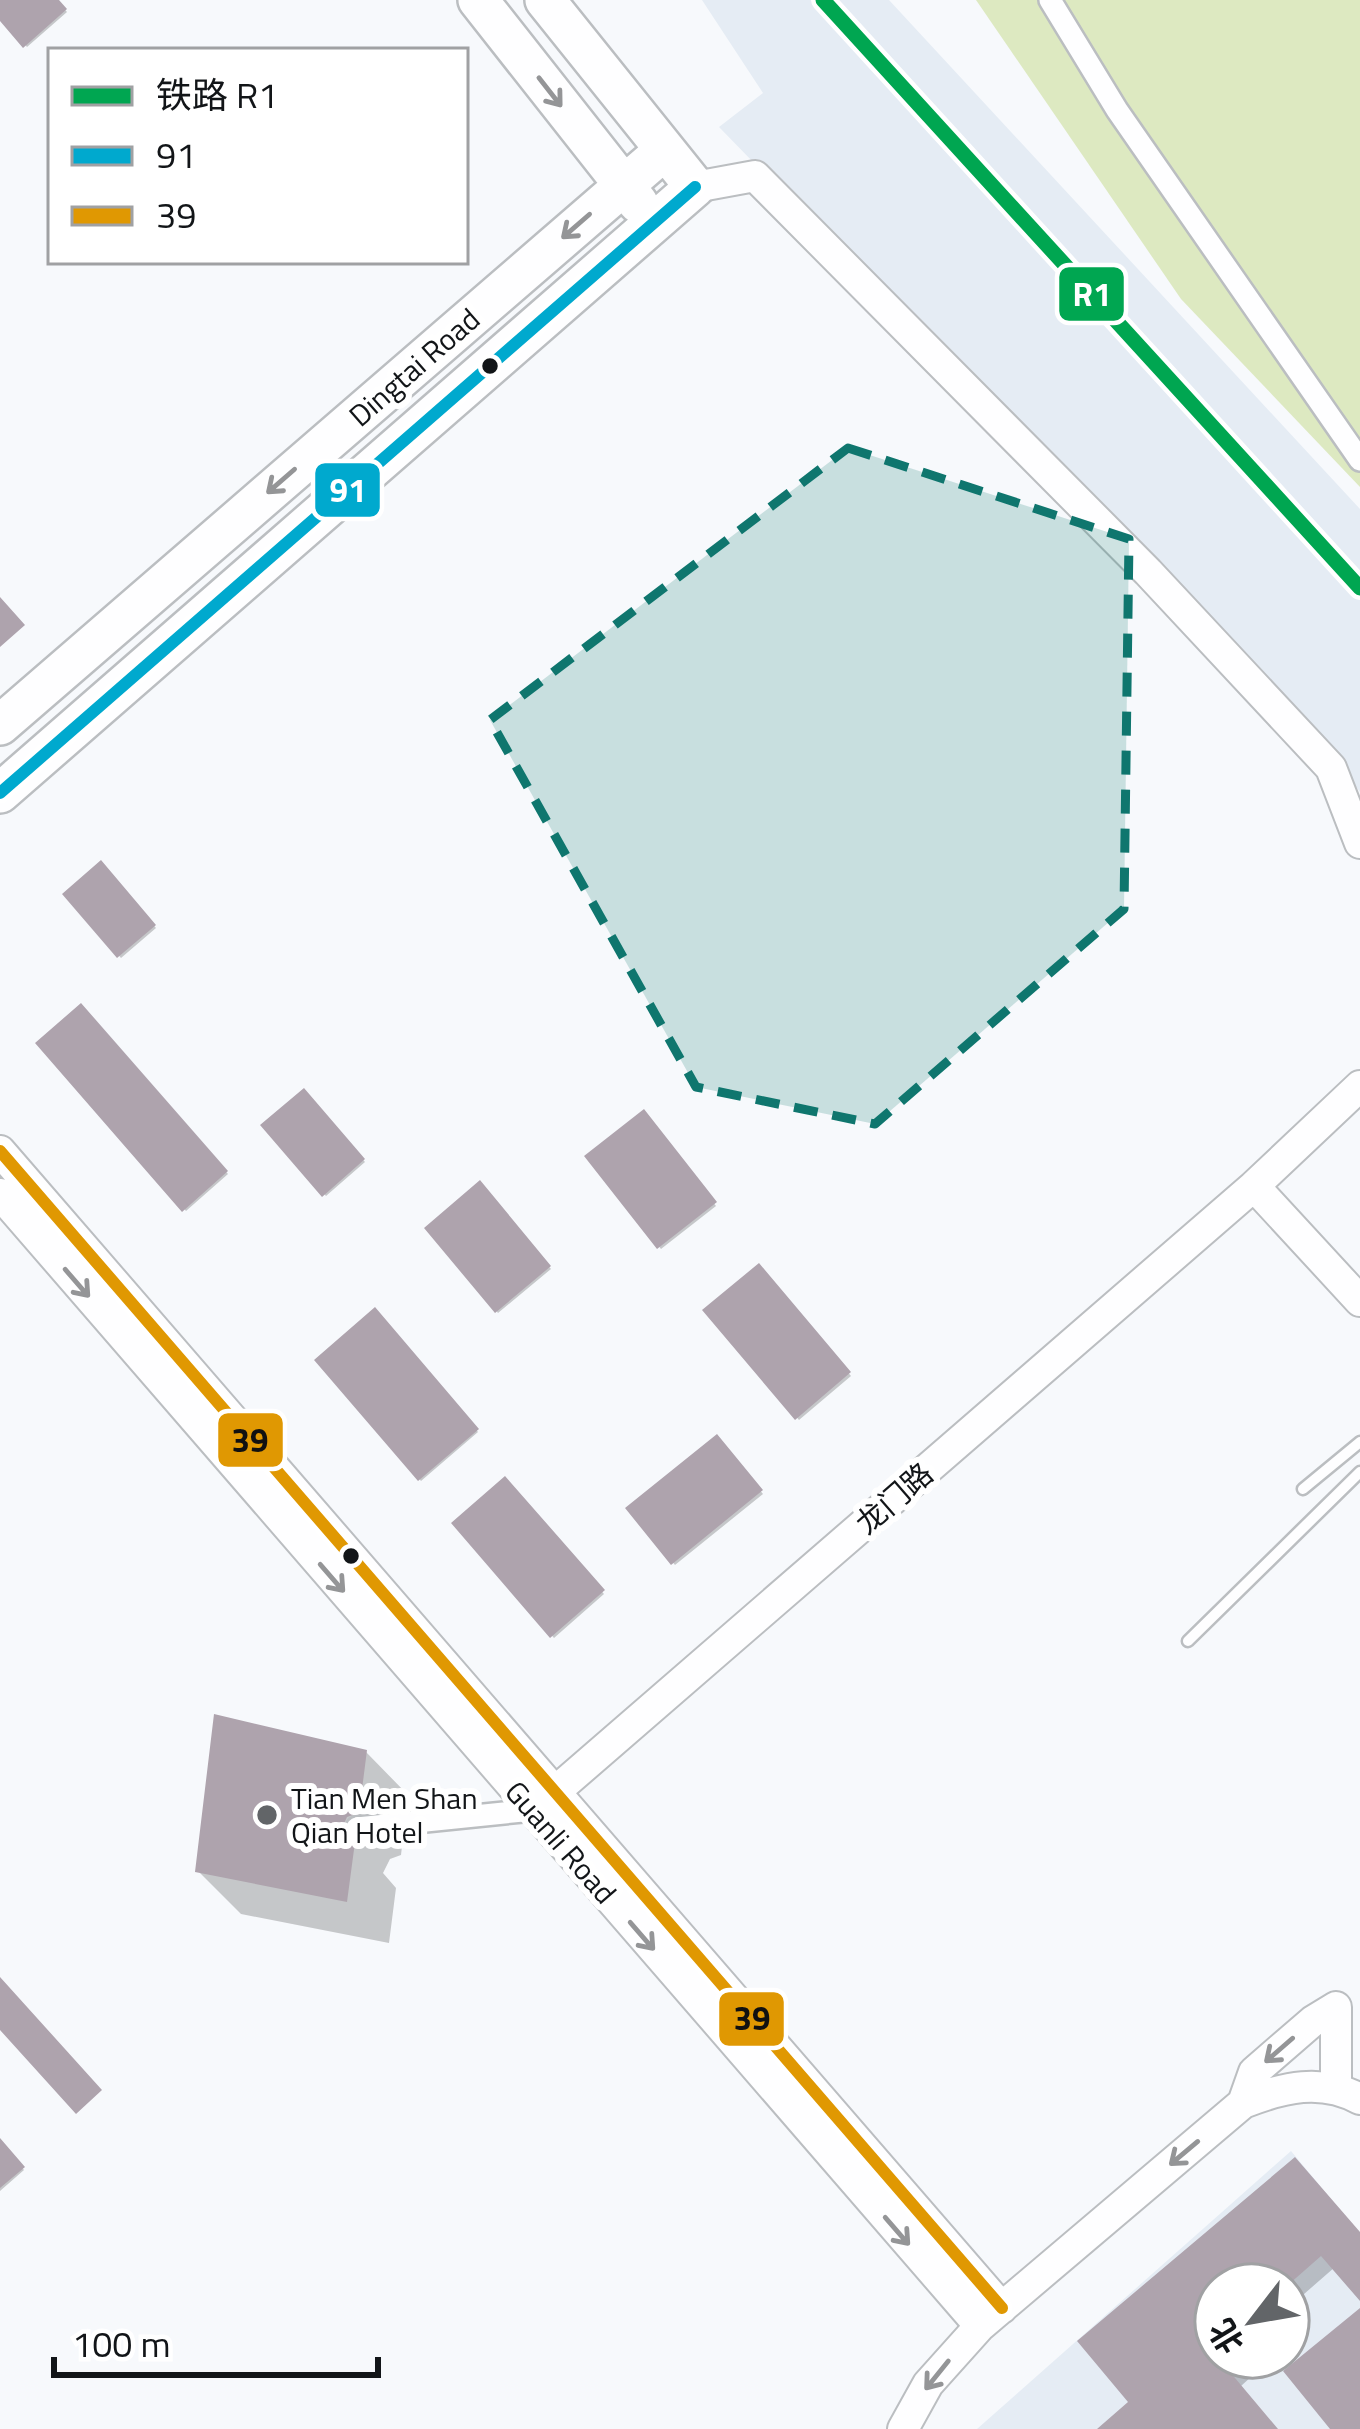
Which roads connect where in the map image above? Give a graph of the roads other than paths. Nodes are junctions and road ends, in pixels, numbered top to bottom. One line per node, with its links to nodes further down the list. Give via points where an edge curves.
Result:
1 (478, 0): 5 (highway, one-way to 5)
2 (544, 0): 4 (highway)
3 (1050, 0): 8 (street)
4 (665, 150): 5 (highway, Dingtai Road); 6 (highway)
5 (623, 185): 7 (highway); 9 (highway, Dingtai Road, one-way to 9)
6 (695, 187): 7 (highway); 11 (main road, via 755,176 1331,768)
7 (654, 223): 10 (highway)
8 (1360, 460)
9 (0, 725)
10 (0, 793)
11 (1360, 843)
12 (1360, 1085): 14 (main road, 龙门路)
13 (0, 1151): 21 (main road, Guanli Road)
14 (1255, 1186): 16 (main road); 21 (main road, 龙门路)
15 (0, 1194): 21 (main road, Guanli Road, one-way to 21)
16 (1360, 1301)
17 (1360, 1442): 19 (lane)
18 (1360, 1472): 20 (lane)
19 (1304, 1490)
20 (1188, 1641)
21 (544, 1801): 22 (street); 26 (main road, Guanli Road)
22 (357, 1828)
23 (1348, 1997): 24 (main road); 25 (main road, one-way to 25, via 1254,2072)
24 (1348, 2093): 25 (main road, via 1283,2088)
25 (1244, 2103): 26 (main road, one-way to 26)
26 (991, 2317): 27 (main road, one-way to 27, via 928,2384)
27 (903, 2429)

